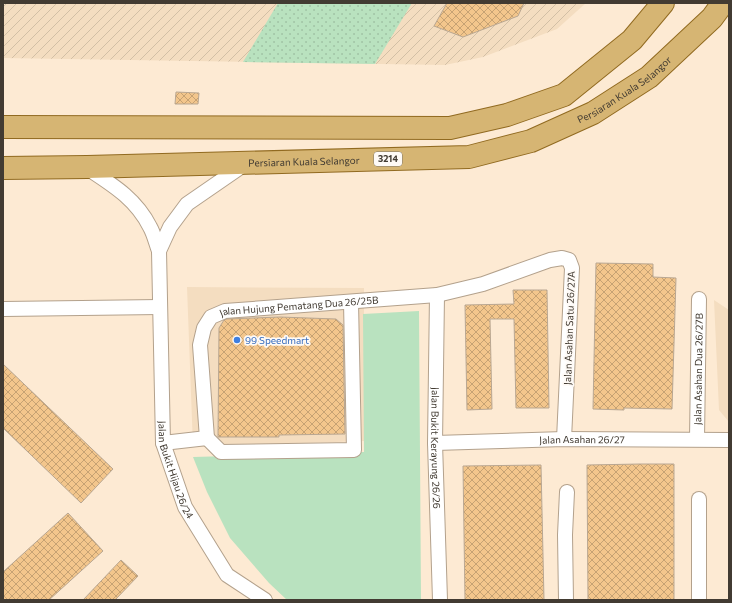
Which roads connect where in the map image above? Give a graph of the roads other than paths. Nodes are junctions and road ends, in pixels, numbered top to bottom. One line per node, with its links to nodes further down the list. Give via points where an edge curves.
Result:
1 (663, 3): 3 (main road, via 632,40 564,95 507,115 450,128)
2 (724, 3): 4 (main road, Persiaran Kuala Selangor / 3214, via 712,18 649,77 593,113 531,141 469,157)
3 (3, 127)
4 (247, 163): 5 (main road, Persiaran Kuala Selangor / 3214); 7 (street, via 187,204 170,227)
5 (87, 167): 6 (main road, Persiaran Kuala Selangor / 3214); 7 (street, via 122,191 140,210)
6 (3, 168)
7 (159, 251): 11 (street, Jalan Bukit Hijau 26/24)
8 (437, 295): 10 (street, Jalan Hujung Pematang Dua 26/25B); 14 (street, Jalan Asahan Satu 26/27A, via 483,284 550,260 569,260 572,268); 18 (street, Jalan Bukit Kerayung 26/26)
9 (699, 299): 15 (street, Jalan Asahan Dua 26/27B)
10 (351, 302): 13 (street, Jalan Hujung Pematang Dua 26/25B, via 225,311 211,317 204,328 200,345); 13 (street, via 354,450 220,452)
11 (160, 307): 12 (street); 17 (street, Jalan Bukit Hijau 26/24)
12 (3, 309)
13 (207, 438): 17 (street)
14 (564, 439): 15 (street, Jalan Asahan 26/27); 18 (street, Jalan Asahan 26/27)
15 (697, 439): 16 (street, Jalan Asahan 26/27)
16 (729, 440)
17 (162, 443): 21 (street, Jalan Bukit Hijau 26/24, via 185,508 227,575)
18 (435, 443): 22 (street, Jalan Bukit Kerayung 26/26)
19 (567, 492): 23 (street)
20 (699, 499): 24 (street)
21 (264, 600)
22 (440, 600)
23 (566, 600)
24 (698, 600)

